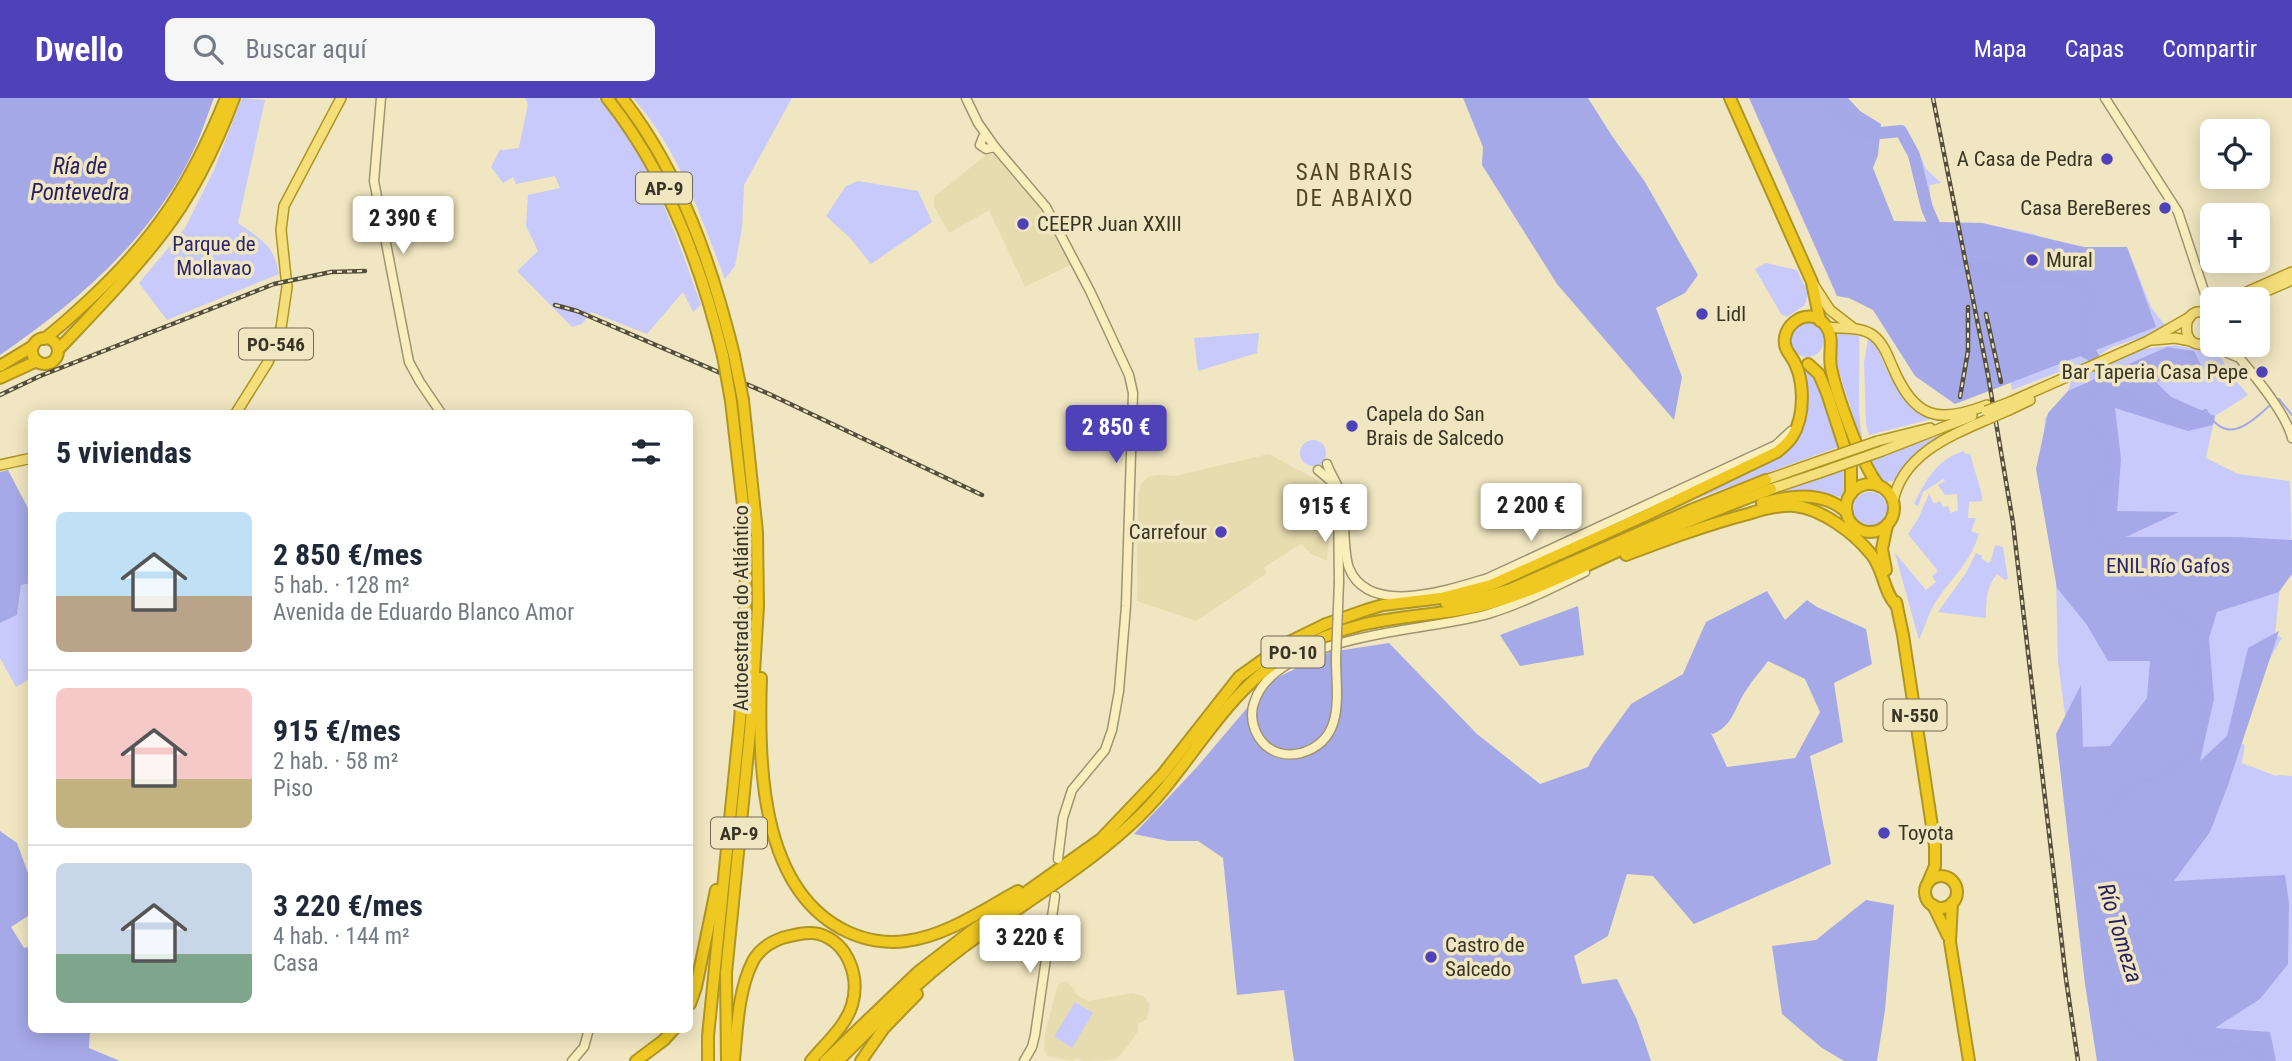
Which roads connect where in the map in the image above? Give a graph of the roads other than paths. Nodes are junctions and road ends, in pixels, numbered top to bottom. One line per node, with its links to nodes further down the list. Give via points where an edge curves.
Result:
1 (226, 98): 23 (highway, via 191,176 158,226 112,280)
2 (234, 98): 28 (highway, via 203,170 173,218)
3 (341, 98): 39 (main road, PO-546, via 284,206 286,309 268,362)
4 (381, 98): 40 (street, via 374,181 379,211 409,362)
5 (607, 98): 12 (highway, Autoestrada do Atlántico / AP-9, via 629,125 660,180)
6 (622, 98): 12 (highway, Autoestrada do Atlántico / AP-9, via 671,175 692,223)
7 (966, 98): 65 (street, via 986,135 980,145 995,147 1046,207 1090,291 1133,393 1119,691 1105,750 1072,790 1063,818)
8 (1730, 98): 16 (highway)
9 (2105, 98): 13 (street, via 2178,212)
10 (2292, 271): 14 (street); 15 (main road)
11 (2292, 280): 17 (main road)
12 (709, 285): 37 (highway, Autoestrada do Atlántico / AP-9, bridge)
13 (2201, 287)
14 (2251, 287)
15 (2257, 287)
16 (1813, 288): 19 (highway); 21 (highway); 22 (main road, via 1830,310)
17 (2270, 290)
18 (2200, 312): 20 (main road)
19 (1803, 317): 21 (highway); 31 (highway, via 1791,324 1785,335)
20 (2190, 317): 24 (main road); 25 (main road, via 2185,329)
21 (1824, 324): 22 (main road); 29 (highway, via 1831,339)
22 (1856, 329): 41 (main road, via 1881,342 1899,382 1928,413)
23 (44, 338): 27 (highway); 28 (highway)
24 (2148, 341): 25 (main road); 36 (main road)
25 (2191, 341): 26 (main road)
26 (2200, 341)
27 (33, 346): 32 (highway); 34 (highway)
28 (58, 350): 32 (highway, via 50,363)
29 (1829, 351): 33 (highway); 50 (highway, via 1833,377 1855,438)
30 (2237, 357): 44 (street, via 2277,405)
31 (1793, 359): 33 (highway); 42 (highway, via 1801,393)
32 (37, 361): 35 (highway)
33 (1808, 364): 51 (highway, via 1819,374 1827,393 1851,467)
34 (0, 366)
35 (0, 378)
36 (2064, 378): 38 (main road); 38 (main road, via 2050,390)
37 (737, 401): 60 (highway, Autoestrada do Atlántico / AP-9, via 757,532); 63 (highway, Autoestrada do Atlántico / AP-9, via 746,531 745,648)
38 (2009, 403): 41 (main road, bridge); 41 (main road)
39 (238, 410)
40 (439, 410)
41 (1987, 412): 43 (main road); 52 (main road, via 1911,465)
42 (1799, 417): 46 (street, via 1788,435 1768,448 1488,578 1394,597 1362,587 1349,567 1341,495); 62 (highway, via 1790,440 1763,460 1519,573 1465,593 1383,605)
43 (1969, 418): 49 (main road, PO-10, bridge, via 1819,473); 49 (main road, PO-10, bridge, via 1878,441)
44 (2292, 438)
45 (28, 459): 47 (main road)
46 (1327, 464)
47 (0, 465)
48 (1318, 470): 58 (street, bridge, via 1334,484 1338,506 1339,568 1336,658 1335,717 1332,730 1315,747 1291,755 1277,752 1265,745 1251,712 1268,678 1293,662 1330,645 1350,640 1488,614)
49 (1768, 485): 59 (highway, PO-10); 62 (highway, PO-10, via 1691,510 1511,589)
50 (1879, 486): 51 (highway, via 1867,485); 52 (highway)
51 (1852, 494): 53 (highway)
52 (1893, 502): 55 (highway, N-550, via 1894,513)
53 (1847, 513): 54 (highway, via 1835,502 1795,496); 56 (highway, N-550)
54 (1724, 520): 58 (highway); 61 (highway, via 1783,506 1810,509 1872,554)
55 (1887, 525): 56 (highway, via 1869,532); 57 (highway, N-550)
56 (1856, 527): 57 (highway, N-550)
57 (1882, 560): 61 (highway, N-550)
58 (1585, 572): 59 (highway)
59 (1567, 574): 69 (highway, PO-10, via 1497,602 1361,625 1290,653 1232,701 1135,821 1094,857)
60 (758, 606): 65 (highway, via 763,629 760,743 767,811 791,876 830,921 873,940 925,938); 79 (highway, Autoestrada do Atlántico / AP-9, via 726,973)
61 (1897, 606): 64 (highway, N-550)
62 (1343, 618): 65 (highway, PO-10, via 1285,644 1239,677 1128,814 1101,839)
63 (728, 833): 73 (highway); 78 (highway, Autoestrada do Atlántico / AP-9)
64 (1935, 846): 66 (highway, N-550); 67 (highway, N-550)
65 (1061, 863): 82 (highway, PO-10, via 918,972)
66 (1950, 878): 67 (highway, via 1939,875); 70 (highway, N-550, via 1957,888)
67 (1929, 880): 71 (highway, N-550, via 1925,895)
68 (1055, 896): 85 (street, via 1035,1035)
69 (1034, 898): 83 (highway, PO-10, via 925,978); 84 (highway, via 917,994 884,1028)
70 (1952, 903): 71 (highway, via 1944,908); 72 (highway, N-550)
71 (1933, 905): 72 (highway, N-550)
72 (1950, 942): 86 (highway, N-550)
73 (693, 996)
74 (588, 1033): 76 (street, via 584,1047)
75 (670, 1033): 77 (highway)
76 (572, 1061)
77 (636, 1061)
78 (708, 1061)
79 (727, 1061)
80 (734, 1061): 81 (highway, via 745,984 754,959 771,942 796,934 819,934 851,961 856,984 852,1007)
81 (811, 1061)
82 (825, 1061)
83 (838, 1061)
84 (861, 1061)
85 (1024, 1061)
86 (1969, 1061)

